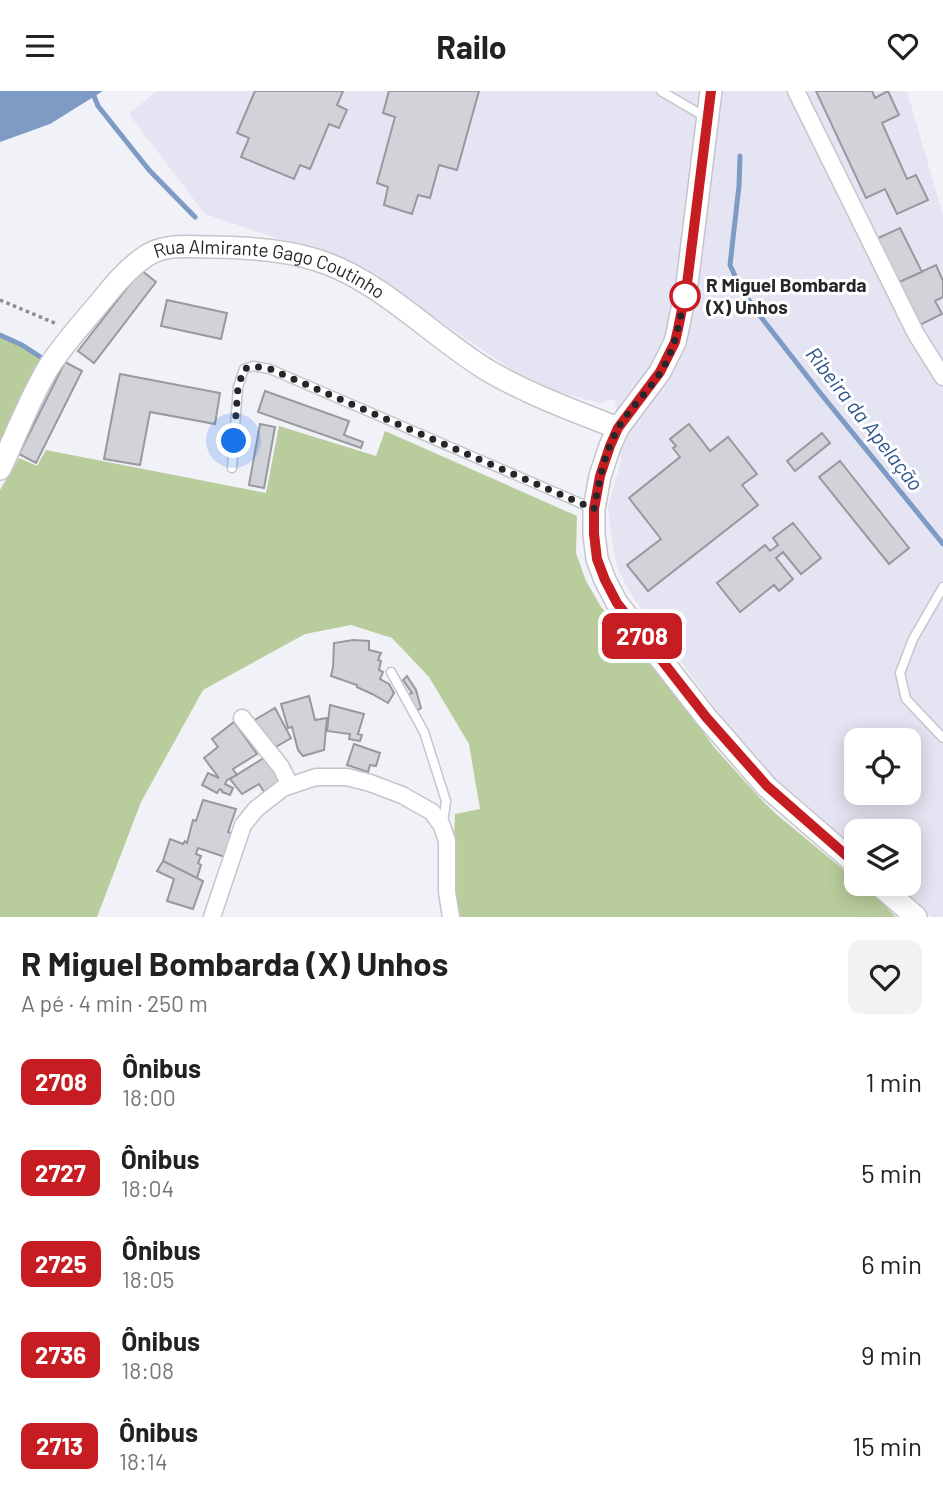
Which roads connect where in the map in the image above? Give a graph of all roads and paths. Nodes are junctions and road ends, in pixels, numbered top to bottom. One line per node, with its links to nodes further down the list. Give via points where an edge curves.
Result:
1 (661, 91): 4 (lane)
2 (711, 91): 4 (main road)
3 (796, 91): 7 (street, via 916,334)
4 (708, 118): 8 (main road, via 675,342 660,372)
5 (0, 300): 6 (path)
6 (75, 332): 8 (main road, Rua Almirante Gago Coutinho, via 130,269 157,250 194,246 273,250 342,271 515,385); 10 (main road, Rua Almirante Gago Coutinho, via 49,367)
7 (943, 377)
8 (618, 428): 11 (main road, via 600,476)
9 (232, 468): 11 (lane, via 238,387 244,369 253,366 270,369)
10 (0, 469)
11 (594, 509): 18 (main road, via 597,559 617,603 767,786)
12 (943, 587): 15 (lane, via 913,639 901,673 906,699)
13 (391, 672): 17 (lane, via 425,732 446,801)
14 (242, 718): 16 (street)
15 (943, 738)
16 (290, 785): 17 (street, via 317,776 370,783 432,813); 20 (street, via 256,809 243,825)
17 (442, 826): 21 (street)
18 (844, 853)
19 (892, 896): 22 (main road)
20 (212, 917)
21 (451, 917)
22 (916, 917)

